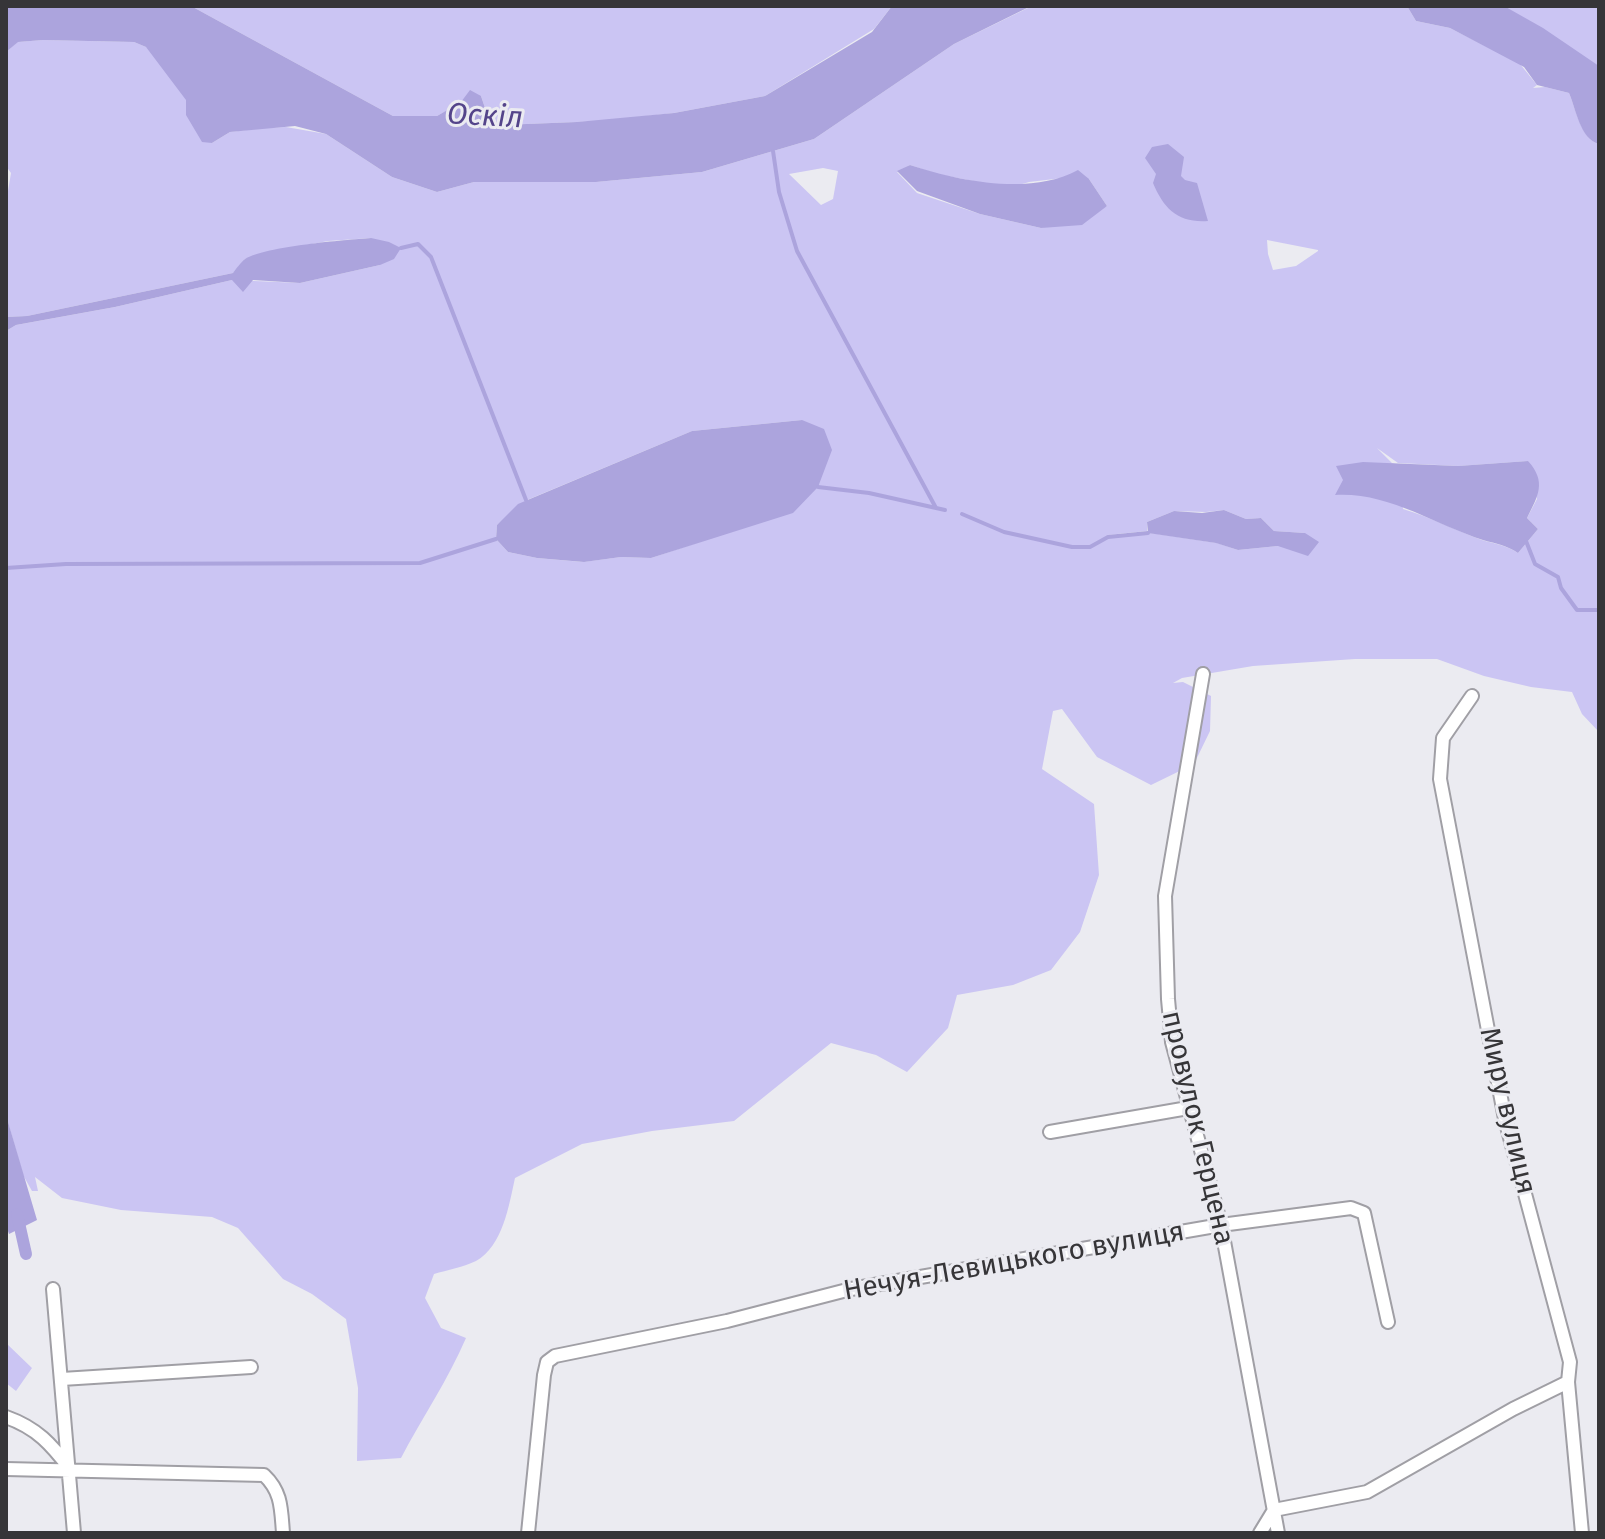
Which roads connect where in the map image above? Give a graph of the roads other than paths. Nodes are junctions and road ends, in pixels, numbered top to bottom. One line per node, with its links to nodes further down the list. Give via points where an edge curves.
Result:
1 (1203, 674): 3 (street, провулок Герцена, via 1165,896 1172,1042)
2 (1472, 696): 10 (street, Миру вулиця, via 1443,738 1440,779 1505,1119 1570,1362)
3 (1188, 1108): 4 (street); 5 (street, провулок Герцена)
4 (1050, 1132)
5 (1221, 1225): 7 (street, Нечуя-Левицького вулиця, via 1351,1208 1362,1211); 14 (street, провулок Герцена); 17 (street, Нечуя-Левицького вулиця, via 851,1289 555,1356 544,1375)
6 (53, 1289): 9 (street)
7 (1388, 1322)
8 (251, 1367): 9 (street)
9 (62, 1379): 13 (street)
10 (1568, 1382): 14 (street, via 1367,1492); 20 (street, Миру вулиця)
11 (6, 1417): 13 (street, via 29,1425)
12 (6, 1469): 13 (street)
13 (71, 1470): 15 (street); 16 (street, via 264,1475 281,1498)
14 (1274, 1510): 18 (street); 19 (street, провулок Герцена)
15 (74, 1533)
16 (283, 1533)
17 (528, 1533)
18 (1260, 1533)
19 (1278, 1533)
20 (1582, 1533)

